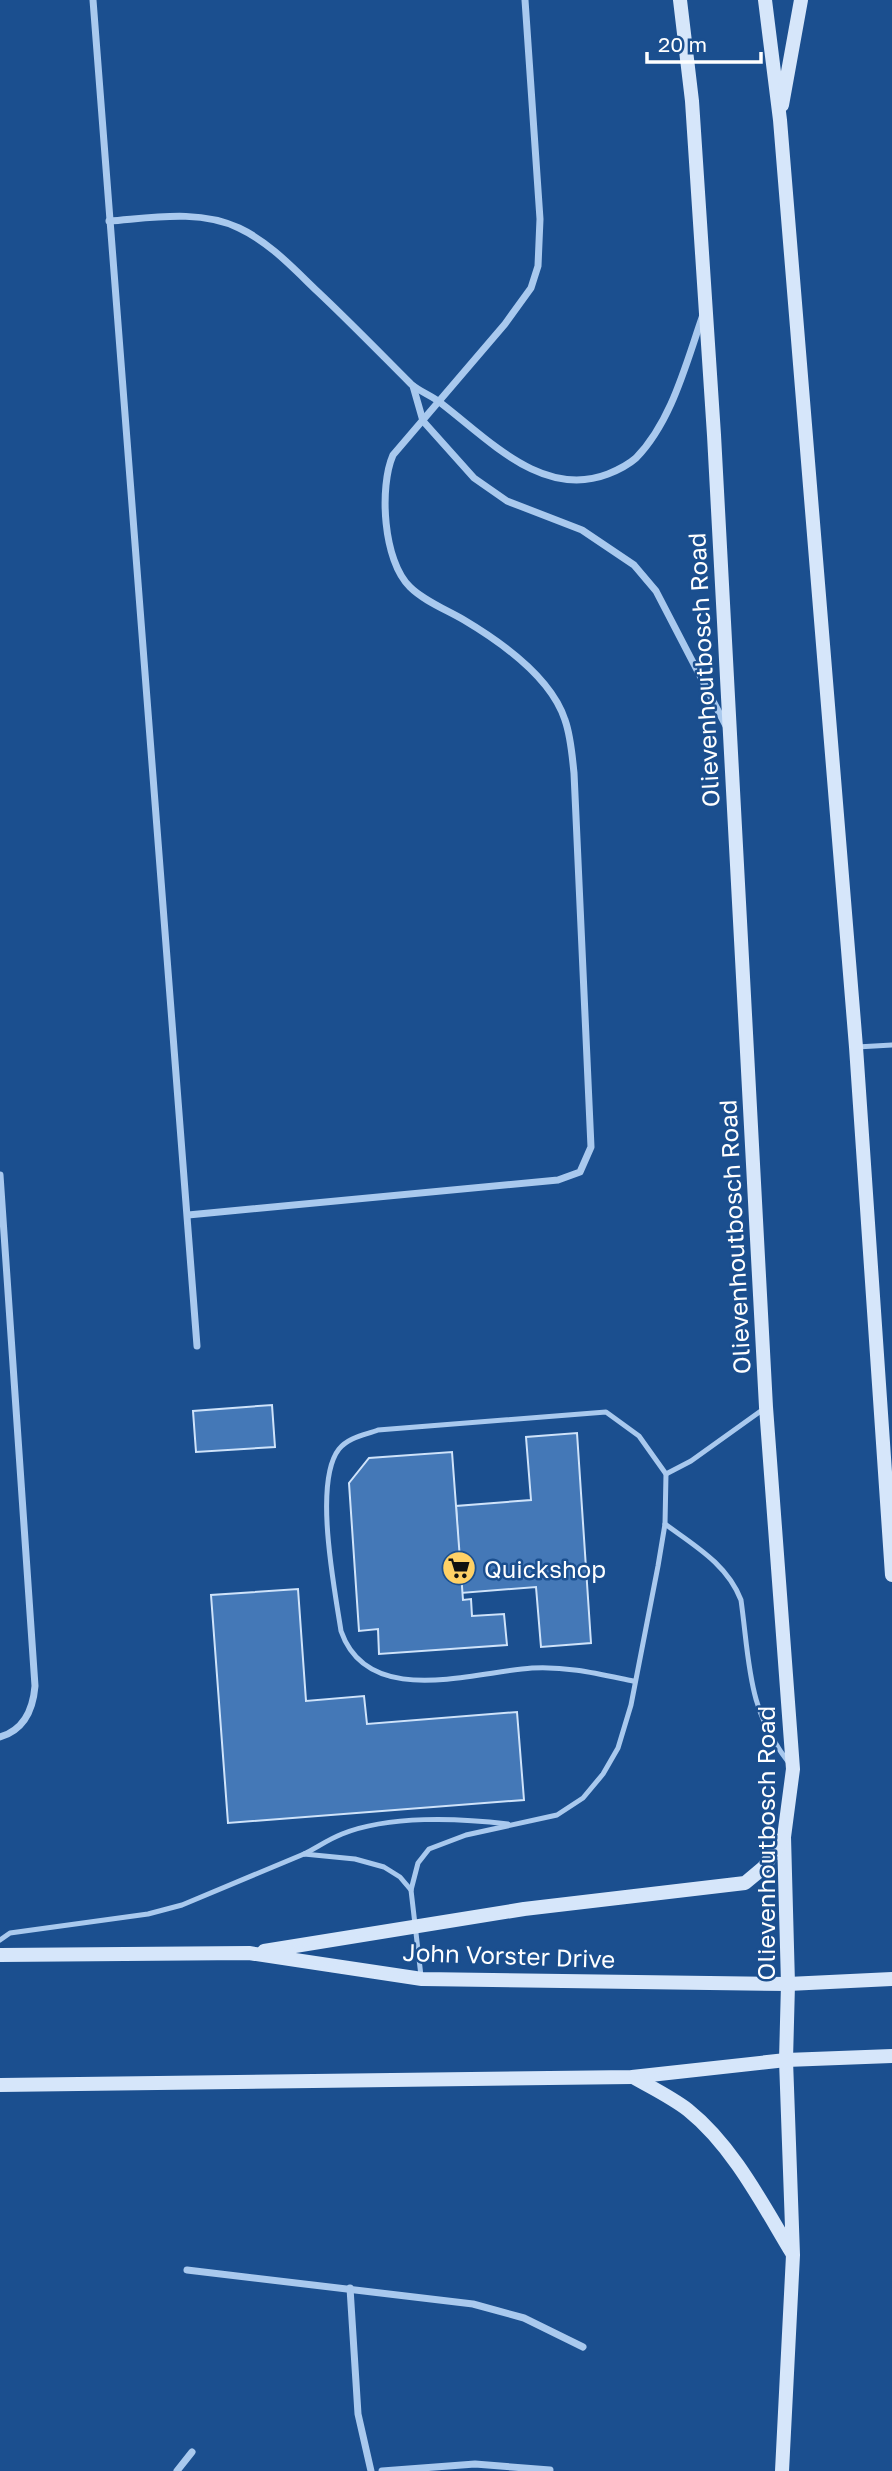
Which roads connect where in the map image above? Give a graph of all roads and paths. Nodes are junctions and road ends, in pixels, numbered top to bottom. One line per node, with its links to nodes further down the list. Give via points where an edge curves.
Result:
1 (93, 0): 7 (street)
2 (525, 0): 10 (street, via 540,230 538,266 518,307)
3 (680, 0): 8 (main road, Olievenhoutbosch Road, via 692,101)
4 (765, 0): 6 (main road)
5 (801, 0): 6 (main road)
6 (780, 120): 14 (main road)
7 (109, 221): 9 (street, via 201,217 242,229 283,258); 16 (street)
8 (705, 307): 10 (street, via 675,394 648,442 634,460 599,477 570,481 530,468 492,445); 12 (main road, Olievenhoutbosch Road)
9 (413, 386): 10 (street); 11 (street)
10 (440, 401): 11 (street)
11 (423, 421): 12 (street, via 474,478 507,501 582,530 634,565 656,591); 16 (street, via 393,455 386,471 391,549 400,574 413,590 485,632 512,654 553,697 565,719 574,786 591,1147 580,1172 558,1180)
12 (729, 732): 18 (main road, Olievenhoutbosch Road)
13 (892, 1045): 14 (lane)
14 (856, 1047): 21 (main road)
15 (0, 1175): 23 (street, via 35,1686 33,1706 23,1723 12,1734)
16 (188, 1215): 17 (street)
17 (197, 1346)
18 (766, 1407): 19 (lane); 24 (main road, Olievenhoutbosch Road)
19 (666, 1475): 20 (lane); 22 (lane, via 639,1436 606,1412 378,1430 349,1440 338,1450 328,1483 328,1543 341,1631 345,1645 370,1670 384,1676 440,1680 560,1668)
20 (665, 1524): 22 (lane); 24 (lane, via 719,1564 736,1587 761,1721)
21 (892, 1575)
22 (633, 1681): 25 (lane, via 618,1748 593,1786 557,1815)
23 (0, 1737)
24 (793, 1769): 26 (main road, Olievenhoutbosch Road)
25 (514, 1825): 27 (lane, via 472,1820 402,1822 343,1833); 28 (lane, via 429,1849 418,1863)
26 (784, 1837): 29 (main road, via 764,1867 745,1883); 35 (main road, Olievenhoutbosch Road)
27 (304, 1854): 28 (lane, via 384,1867); 30 (lane, via 182,1905 10,1933)
28 (411, 1890): 29 (lane)
29 (416, 1926): 31 (main road); 33 (lane)
30 (0, 1940)
31 (248, 1953): 32 (main road, John Vorster Drive); 33 (main road, John Vorster Drive)
32 (0, 1955)
33 (422, 1979): 35 (main road, John Vorster Drive)
34 (892, 1979): 35 (main road, John Vorster Drive)
35 (788, 1984): 37 (main road, Olievenhoutbosch Road)
36 (892, 2056): 37 (main road)
37 (786, 2060): 38 (main road); 40 (main road, Olievenhoutbosch Road)
38 (632, 2077): 39 (main road); 40 (main road, via 682,2106 710,2133 754,2191)
39 (0, 2085)
40 (793, 2255): 49 (main road, Olievenhoutbosch Road)
41 (187, 2270): 42 (street)
42 (350, 2288): 43 (street, via 473,2304 524,2318); 47 (street, via 358,2414)
43 (583, 2347)
44 (192, 2452): 46 (street)
45 (550, 2470): 48 (street, via 475,2464)
46 (177, 2471)
47 (371, 2471)
48 (382, 2471)
49 (782, 2471)

